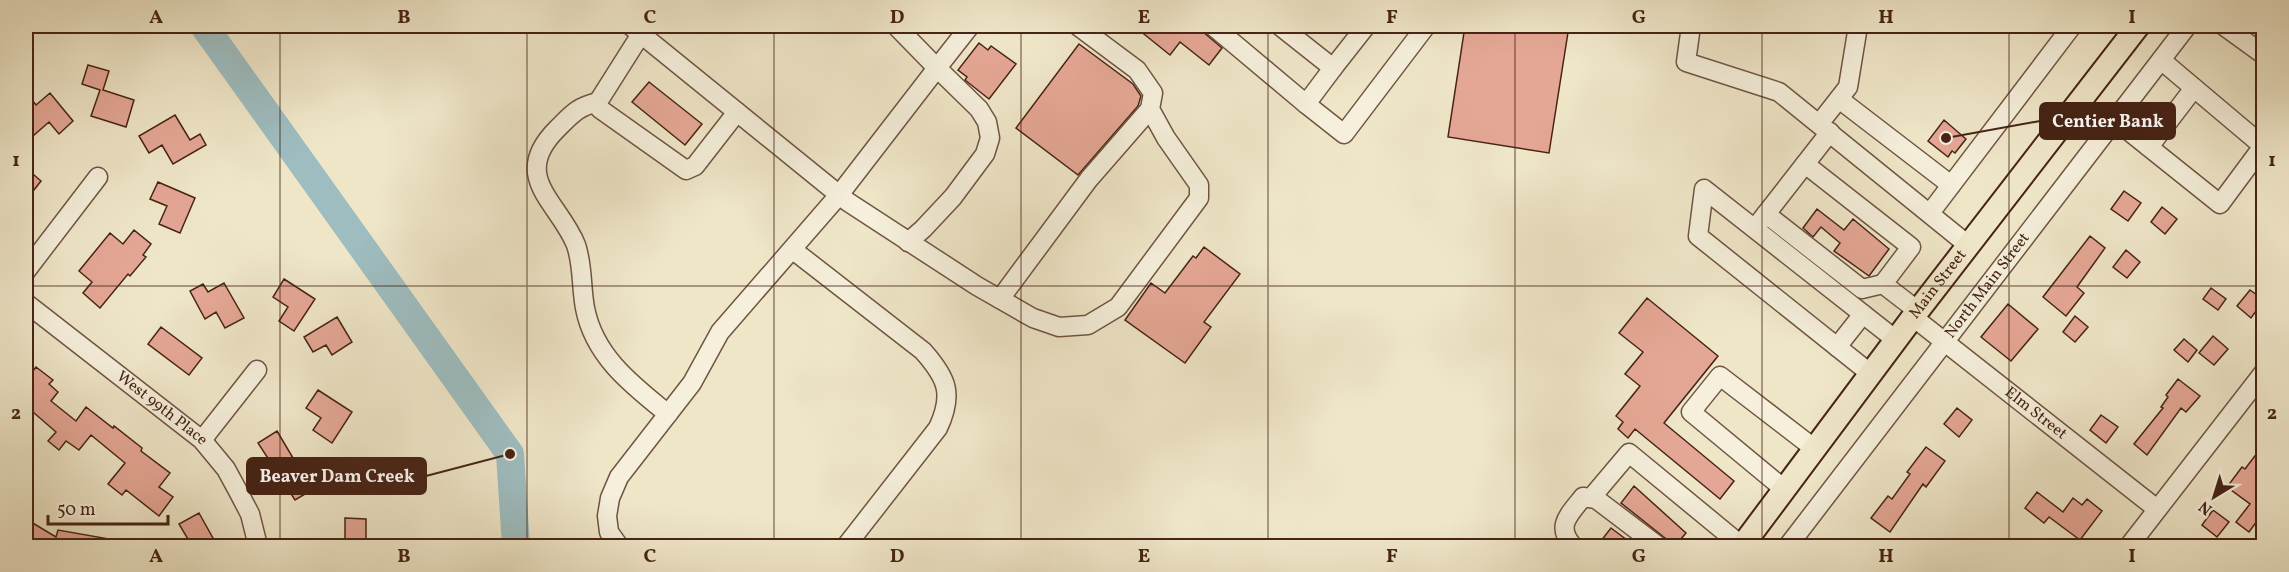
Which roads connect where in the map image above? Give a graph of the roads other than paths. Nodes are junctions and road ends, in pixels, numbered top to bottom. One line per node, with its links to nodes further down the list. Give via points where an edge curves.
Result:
1 (896, 26): 17 (street)
2 (970, 26): 17 (street)
3 (1078, 26): 23 (street, via 1137,70 1154,93)
4 (1213, 26): 22 (street)
5 (1280, 26): 18 (street)
6 (1426, 26): 22 (street, via 1344,134)
7 (1691, 26): 26 (street, via 1686,62 1779,92)
8 (1858, 26): 20 (street, via 1848,87)
9 (2072, 26): 30 (street)
10 (2138, 26): 36 (main road, Main Street)
11 (2187, 26): 16 (street, North Main Street)
12 (2224, 26): 15 (street)
13 (1361, 27): 18 (street)
14 (636, 30): 21 (street); 24 (street)
15 (2264, 55)
16 (2161, 60): 19 (street); 25 (street, North Main Street)
17 (937, 68): 31 (street); 35 (street, via 979,109 990,138 985,154 953,197)
18 (1333, 68): 22 (street)
19 (2196, 90): 27 (street); 27 (street, via 2263,146 2220,204)
20 (1839, 99): 26 (street); 30 (street)
21 (598, 102): 24 (street, via 600,109 686,170 695,166); 50 (street, via 582,106 549,137 537,167 539,184 572,234 579,254 585,309 601,350 617,370)
22 (1306, 104)
23 (1150, 109): 40 (street, via 1089,179); 40 (street, via 1199,185 1198,198 1118,307 1088,325 1059,327 1033,318)
24 (737, 112): 31 (street)
25 (2115, 120): 27 (street); 45 (street, North Main Street)
26 (1825, 128): 28 (street); 32 (street)
27 (2149, 147)
28 (1805, 164): 33 (street); 39 (street, via 1911,247)
29 (98, 177): 38 (street)
30 (1951, 185): 32 (street)
31 (839, 195): 35 (street); 37 (street)
32 (1930, 213): 36 (street)
33 (1766, 214): 34 (street); 39 (street, via 1862,288)
34 (1755, 229): 42 (street); 46 (street, via 1704,189 1698,236)
35 (908, 242): 40 (street)
36 (1968, 245): 43 (main road, Main Street)
37 (792, 250): 50 (street, via 720,332 692,383); 58 (street, via 923,351 939,369 947,392 945,413 938,428)
38 (26, 271)
39 (1883, 284): 43 (street, Elm Street)
40 (1000, 299)
41 (26, 303): 51 (street, West 99th Place)
42 (1863, 314): 44 (street); 46 (street)
43 (1915, 314): 44 (main road, Main Street); 45 (street, Elm Street)
44 (1896, 340): 49 (main road, Main Street)
45 (1945, 342): 55 (street, Elm Street); 62 (street, North Main Street)
46 (1837, 347): 49 (street)
47 (257, 370): 51 (street)
48 (2264, 372): 55 (street)
49 (1870, 375): 52 (main road, Main Street)
50 (668, 414): 57 (street, via 619,477 610,498 609,532)
51 (202, 440): 56 (street, West 99th Place, via 226,469 239,493 250,514)
52 (1815, 449): 53 (main road, Main Street); 53 (street, via 1720,376 1691,412)
53 (1784, 489): 61 (main road, Main Street)
54 (1591, 498): 59 (street, via 1583,497 1564,523 1565,537); 60 (street); 61 (street, via 1629,453)
55 (2157, 509): 63 (street)
56 (258, 546)
57 (619, 546)
58 (846, 546)
59 (1573, 546)
60 (1658, 546)
61 (1742, 546)
62 (1788, 546)
63 (2128, 546)

